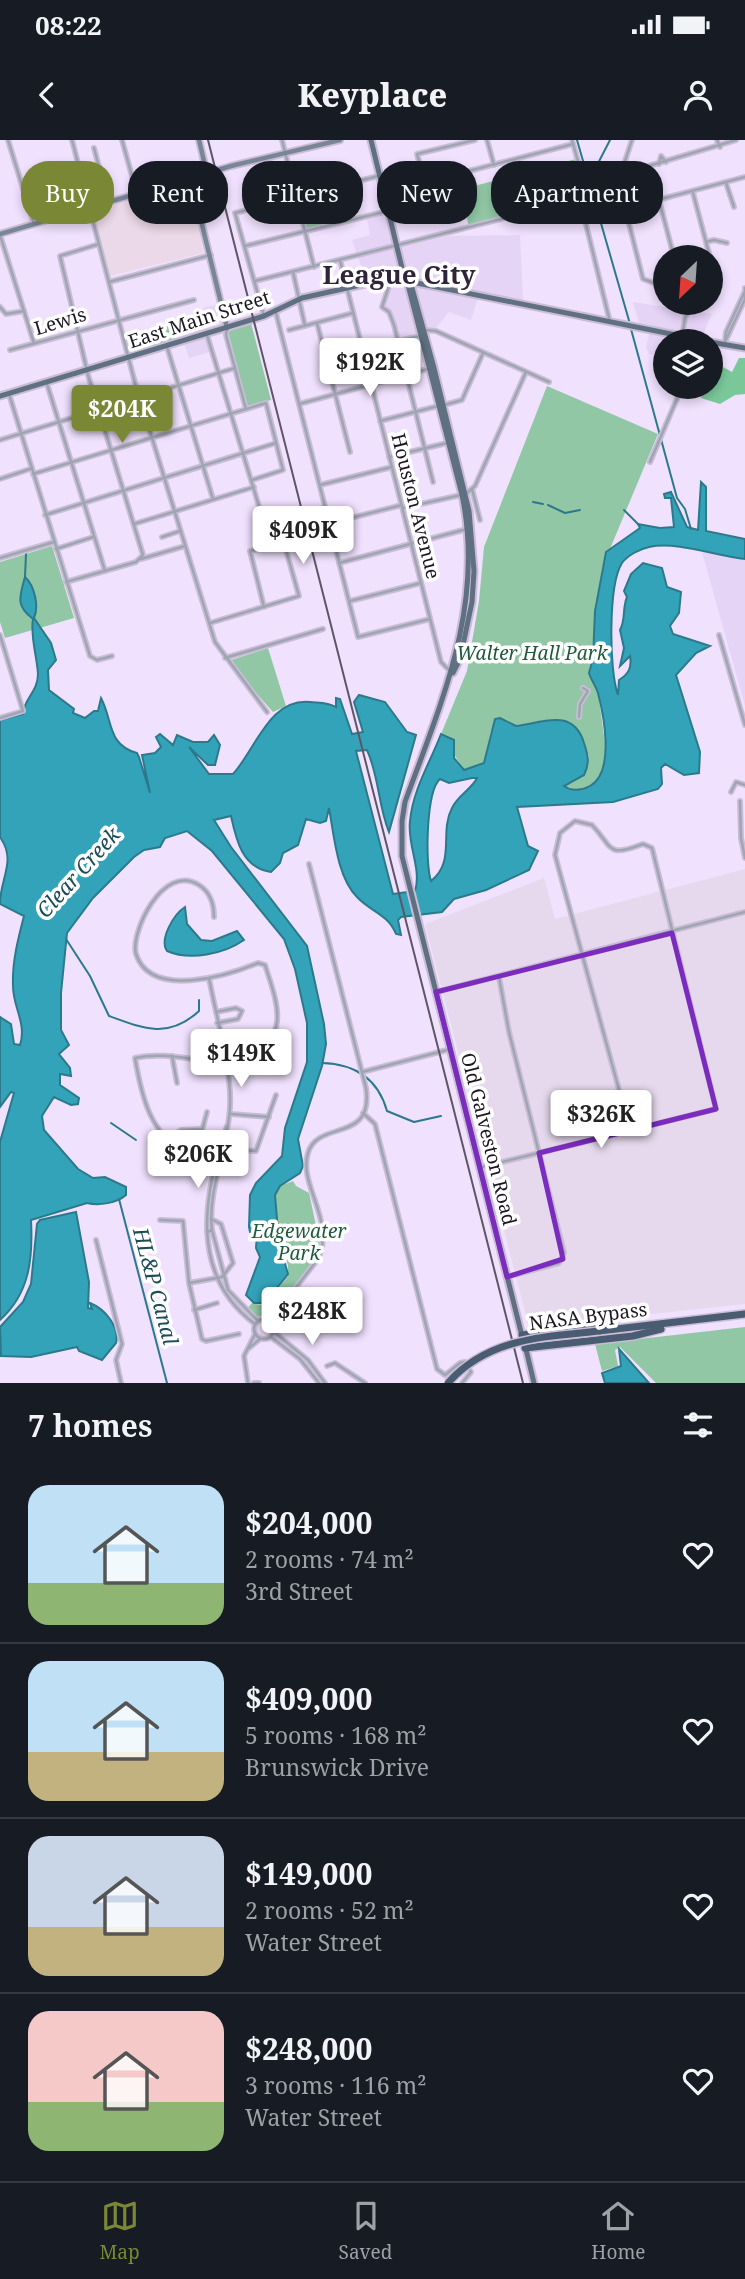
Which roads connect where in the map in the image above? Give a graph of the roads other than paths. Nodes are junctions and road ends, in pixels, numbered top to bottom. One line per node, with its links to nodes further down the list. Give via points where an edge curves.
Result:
1 (9, 140): 33 (street)
2 (72, 140): 17 (street)
3 (122, 140): 27 (street)
4 (199, 140): 19 (street)
5 (282, 140): 16 (street)
6 (340, 140): 16 (street)
7 (371, 140): 30 (main road, Old Galveston Road)
8 (475, 140): 21 (street, via 417,154)
9 (487, 140): 22 (street)
10 (632, 140): 25 (street)
11 (717, 140): 14 (street)
12 (736, 140): 14 (street)
13 (573, 142): 23 (street); 24 (street)
14 (720, 146): 28 (street)
15 (94, 148): 18 (street)
16 (285, 154): 20 (street); 31 (street)
17 (77, 161)
18 (97, 161)
19 (204, 161)
20 (287, 161)
21 (419, 161)
22 (493, 161)
23 (508, 161)
24 (578, 161)
25 (625, 161)
26 (660, 161): 28 (street, via 661,156)
27 (128, 162)
28 (666, 162): 29 (street)
29 (663, 163)
30 (377, 164)
31 (228, 169)
32 (745, 177): 34 (street)
33 (21, 180)
34 (726, 183): 35 (street); 37 (street)
35 (693, 191): 36 (street); 51 (street)
36 (663, 199)
37 (734, 207)
38 (242, 211): 56 (street, via 235,213)
39 (377, 214): 49 (street)
40 (663, 215): 54 (street)
41 (491, 222): 57 (street)
42 (34, 224): 50 (street)
43 (94, 224): 53 (street)
44 (203, 224): 58 (street)
45 (303, 224): 49 (street)
46 (391, 224): 57 (main road, Old Galveston Road)
47 (586, 224): 80 (street)
48 (629, 224): 67 (street, via 643,279)
49 (305, 232): 56 (street); 60 (street)
50 (0, 234): 74 (street)
51 (706, 242): 52 (street); 55 (street)
52 (727, 243)
53 (99, 244): 66 (street); 83 (street, via 60,256)
54 (671, 245)
55 (707, 245)
56 (245, 246): 64 (street)
57 (396, 246): 59 (street); 65 (main road, Old Galveston Road)
58 (211, 256): 66 (street); 82 (street)
59 (340, 260): 60 (street); 61 (street, Houston Avenue)
60 (314, 267): 62 (street)
61 (342, 269): 63 (street); 68 (street, Houston Avenue)
62 (293, 272): 64 (street); 72 (street)
63 (390, 278): 65 (main road, East Main Street); 68 (main road, East Main Street); 88 (street, via 381,302 392,316)
64 (255, 281): 77 (street)
65 (407, 281): 80 (main road, East Main Street); 86 (main road, Old Galveston Road)
66 (108, 282): 78 (street)
67 (653, 283)
68 (346, 287): 72 (main road, East Main Street); 76 (street, Houston Avenue)
69 (745, 288): 70 (street)
70 (744, 293): 90 (street)
71 (194, 300): 78 (street, Lewis)
72 (298, 300): 75 (main road, East Main Street); 81 (street)
73 (0, 307): 74 (street, via 6,314)
74 (24, 310): 89 (street)
75 (276, 312): 77 (main road, East Main Street); 112 (street)
76 (352, 313): 79 (street); 93 (street, Houston Avenue)
77 (264, 316): 82 (main road, East Main Street)
78 (118, 319): 83 (street, Lewis); 96 (street)
79 (317, 323): 81 (street); 108 (street)
80 (610, 323): 85 (main road, East Main Street)
81 (305, 326): 84 (street)
82 (227, 328): 87 (main road, East Main Street); 97 (street)
83 (78, 330): 89 (street, Lewis); 99 (street)
84 (289, 330)
85 (653, 331)
86 (423, 333): 88 (street); 95 (street); 98 (main road, Old Galveston Road)
87 (207, 334): 91 (main road, East Main Street); 101 (street)
88 (398, 340): 93 (street); 102 (street)
89 (34, 343): 94 (street, Lewis)
90 (725, 343): 92 (main road, East Main Street)
91 (167, 347): 96 (main road, East Main Street); 105 (street)
92 (745, 348)
93 (362, 349): 106 (street, Houston Avenue)
94 (10, 350)
95 (483, 353): 100 (street); 113 (street, via 462,400)
96 (128, 359): 99 (main road, East Main Street); 110 (street)
97 (235, 368): 101 (street); 114 (street)
98 (432, 368): 102 (street); 113 (main road, Old Galveston Road)
99 (88, 370): 104 (main road, East Main Street); 115 (street)
100 (526, 372): 103 (street); 143 (street)
101 (218, 373): 105 (street); 117 (street)
102 (407, 376): 106 (street); 116 (street)
103 (549, 382)
104 (47, 383): 107 (main road, East Main Street); 119 (street)
105 (178, 385): 110 (street); 120 (street)
106 (371, 385): 108 (street); 118 (street, Houston Avenue)
107 (9, 394): 109 (main road, East Main Street); 121 (street)
108 (334, 394): 112 (street); 128 (street)
109 (0, 396)
110 (139, 397): 115 (street); 122 (street)
111 (677, 399): 132 (street)
112 (299, 404): 140 (street)
113 (441, 405): 116 (street); 124 (main road, Old Galveston Road)
114 (246, 409): 117 (street); 125 (street, via 266,403)
115 (99, 410): 119 (street); 127 (street)
116 (416, 412): 118 (street); 126 (street)
117 (230, 413): 120 (street); 129 (street)
118 (380, 421): 130 (street, Houston Avenue)
119 (59, 422): 121 (street); 131 (street)
120 (191, 426): 122 (street); 133 (street)
121 (20, 434): 123 (street); 135 (street)
122 (151, 438): 127 (street); 136 (street)
123 (0, 440)
124 (451, 442): 126 (street); 143 (main road, Old Galveston Road)
125 (277, 443): 129 (street); 138 (street, via 283,470)
126 (425, 448): 130 (street); 139 (street)
127 (111, 450): 131 (street); 142 (street)
128 (350, 452)
129 (243, 453): 133 (street); 138 (street)
130 (389, 457): 134 (street, Houston Avenue)
131 (71, 462): 135 (street); 145 (street)
132 (650, 462)
133 (203, 466): 136 (street); 144 (street)
134 (392, 467): 140 (street); 146 (street, Houston Avenue)
135 (32, 472): 137 (street); 149 (street)
136 (163, 478): 142 (street); 147 (street)
137 (0, 479)
138 (252, 480): 141 (street)
139 (433, 482)
140 (320, 485): 151 (street)
141 (254, 487): 144 (street); 148 (street)
142 (124, 490): 145 (street); 152 (street)
143 (467, 493): 146 (street); 150 (street); 153 (main road, Old Galveston Road)
144 (213, 499): 147 (street)
145 (83, 503): 149 (street); 155 (street)
146 (402, 506): 151 (street); 158 (street, Houston Avenue)
147 (174, 512): 152 (street); 154 (street)
148 (261, 513)
149 (45, 514): 157 (street)
150 (480, 520)
151 (329, 523): 163 (street)
152 (134, 524): 162 (street)
153 (470, 529): 158 (street); 178 (main road, Old Galveston Road, via 467,602)
154 (180, 531): 156 (street); 159 (street)
155 (94, 537): 160 (street); 164 (street)
156 (162, 537)
157 (54, 541): 160 (street); 161 (street)
158 (411, 543): 163 (street); 166 (street, Houston Avenue)
159 (185, 546): 162 (street); 170 (street)
160 (56, 549): 165 (street)
161 (0, 558)
162 (141, 558): 164 (street)
163 (339, 563): 167 (street)
164 (105, 571): 165 (street)
165 (66, 582): 175 (street, via 91,658)
166 (421, 583): 167 (street); 169 (street, Houston Avenue)
167 (349, 602): 169 (street, via 358,637)
168 (264, 607): 168 (street, via 250,551 285,542 299,596); 170 (street)
169 (430, 619): 178 (street, Houston Avenue, via 441,662)
170 (209, 623): 177 (street)
171 (323, 629): 177 (street)
172 (0, 635): 174 (street)
173 (719, 635): 183 (street)
174 (6, 656): 176 (street); 182 (street, via 23,711)
175 (112, 656)
176 (0, 658)
177 (225, 658): 180 (street)
178 (453, 673): 198 (main road, Old Galveston Road, via 401,821 402,856)
179 (583, 688): 181 (street, via 588,691 580,704)
180 (267, 712)
181 (580, 716)
182 (0, 718)
183 (745, 724)
184 (745, 785): 185 (street, via 736,782)
185 (731, 792)
186 (740, 801): 188 (street)
187 (745, 834): 188 (street)
188 (741, 838): 189 (street)
189 (744, 850): 190 (street)
190 (745, 858)
191 (309, 864): 206 (street)
192 (745, 912): 194 (street)
193 (214, 917): 197 (street, via 211,899 200,885 188,880 170,882 157,894 135,944 141,963 161,976 188,981)
194 (672, 933): 195 (street); 195 (street, via 651,847 643,844 614,851 592,825 575,821 560,833 555,852); 215 (street, via 716,1109)
195 (584, 955): 196 (street); 215 (street)
196 (499, 977): 198 (street); 220 (street)
197 (209, 978): 199 (street); 201 (street, via 263,963 277,1009)
198 (436, 992): 203 (main road, Old Galveston Road)
199 (215, 1012): 200 (street); 200 (street, via 236,1008 242,1012 238,1019)
200 (217, 1023): 205 (street)
201 (272, 1037): 202 (street); 205 (street, via 254,1051)
202 (280, 1042)
203 (451, 1049): 206 (street); 221 (main road, Old Galveston Road)
204 (172, 1056): 205 (street); 207 (street); 216 (street, via 135,1058 146,1109)
205 (223, 1058): 211 (street)
206 (362, 1072): 210 (street, via 367,1096)
207 (177, 1083)
208 (276, 1095): 212 (street)
209 (207, 1112): 214 (street)
210 (363, 1113): 234 (street, via 354,1125 321,1137 309,1150 307,1166 323,1228 322,1248); 257 (street, via 375,1124 437,1369 446,1375 467,1363 471,1373)
211 (229, 1114): 212 (street); 213 (street)
212 (269, 1117): 219 (street, via 256,1151)
213 (229, 1121): 218 (street); 219 (street)
214 (202, 1129): 216 (street, via 181,1130); 217 (street)
215 (630, 1130): 220 (street)
216 (169, 1139): 217 (street, via 193,1157)
217 (199, 1143): 218 (street)
218 (219, 1148): 219 (street); 225 (street, via 205,1208)
219 (225, 1149): 222 (street)
220 (539, 1153): 221 (street); 228 (street, via 563,1259)
221 (480, 1168): 228 (main road, Old Galveston Road)
222 (211, 1219): 224 (street); 227 (street, via 222,1224 233,1261)
223 (160, 1220): 230 (street, via 183,1221)
224 (212, 1230): 225 (street); 227 (street)
225 (207, 1233): 229 (street)
226 (96, 1240): 251 (street, via 122,1344 116,1360)
227 (222, 1277): 229 (street); 235 (street, via 232,1297)
228 (507, 1277): 241 (main road, Old Galveston Road)
229 (217, 1279): 230 (street); 235 (street, via 232,1305)
230 (189, 1283): 232 (street)
231 (217, 1303): 232 (street)
232 (194, 1310): 239 (street, via 204,1341)
233 (745, 1316): 236 (highway, NASA Bypass)
234 (270, 1321): 235 (street); 238 (street)
235 (257, 1322): 240 (street)
236 (662, 1326): 237 (highway, via 631,1323); 244 (highway, via 633,1336); 256 (highway, NASA Bypass, bridge, via 508,1343 476,1358)
237 (564, 1330): 241 (highway); 244 (highway, via 562,1337)
238 (274, 1332): 242 (street); 246 (street)
239 (239, 1334)
240 (255, 1334): 243 (street); 245 (street)
241 (522, 1335): 247 (main road, Old Galveston Road)
242 (271, 1337): 243 (street); 248 (street)
243 (261, 1338): 245 (street)
244 (568, 1343): 247 (highway)
245 (249, 1348): 252 (street, via 243,1362)
246 (294, 1348): 248 (street); 254 (street)
247 (525, 1348): 258 (main road, Old Galveston Road)
248 (291, 1352): 253 (street)
249 (327, 1366): 250 (street, via 335,1363)
250 (359, 1381): 255 (street)
251 (121, 1383)
252 (248, 1383)
253 (319, 1383)
254 (325, 1383)
255 (365, 1383)
256 (450, 1383)
257 (462, 1383)
258 (534, 1383)

